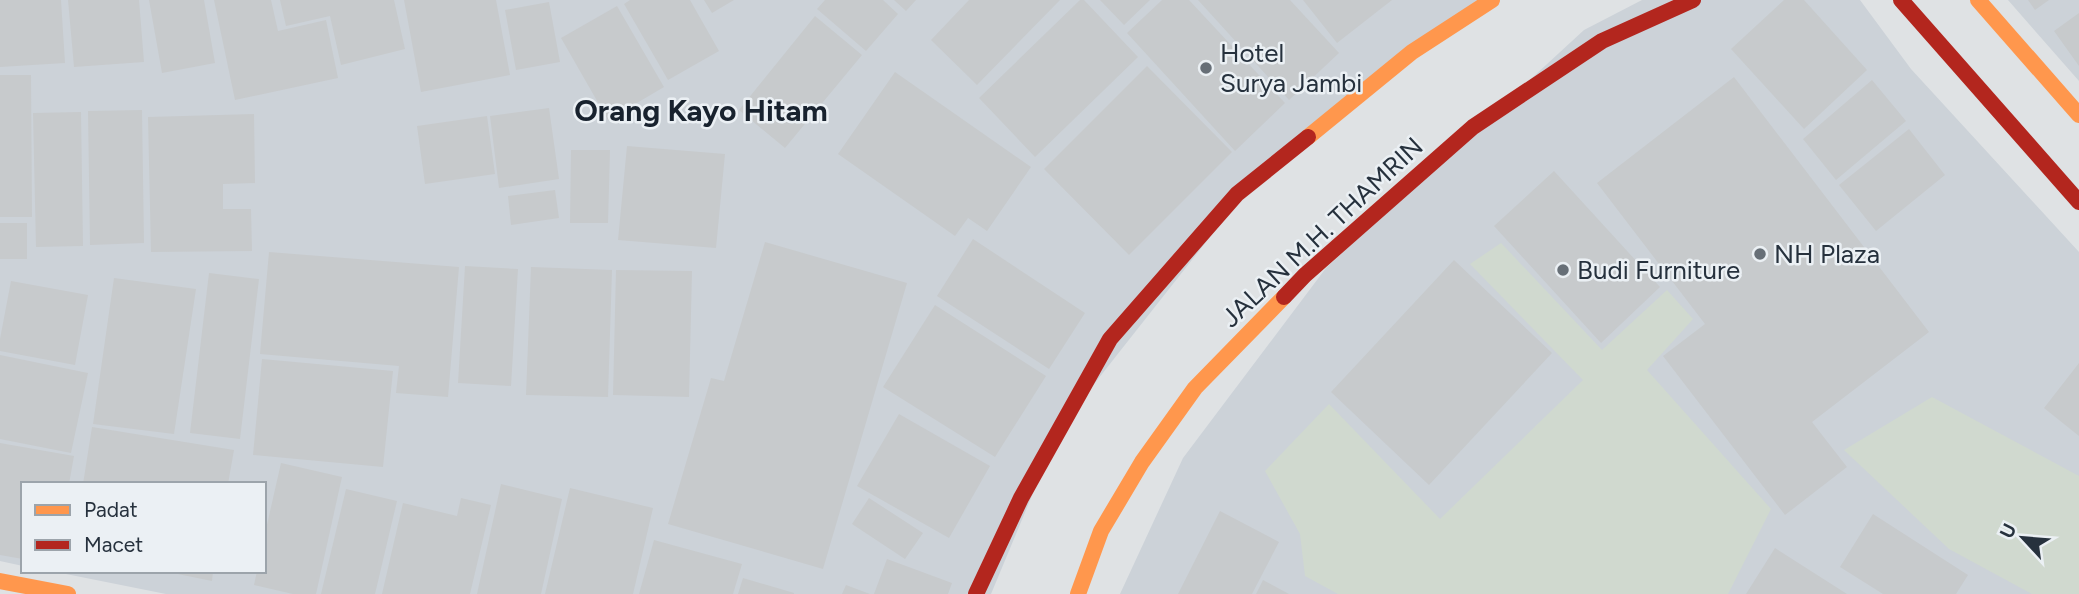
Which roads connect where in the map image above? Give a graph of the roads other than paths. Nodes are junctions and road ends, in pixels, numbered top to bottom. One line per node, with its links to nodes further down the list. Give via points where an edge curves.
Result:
1 (1492, 0): 9 (main road, via 1412,52 1237,194 1128,318 1110,339 1021,498)
2 (1693, 0): 10 (main road, JALAN M.H. THAMRIN, via 1602,41 1473,127 1305,275 1195,388 1142,462 1101,531)
3 (1901, 0): 6 (main road)
4 (1978, 0): 5 (main road)
5 (2079, 115)
6 (2079, 202)
7 (0, 581): 8 (main road)
8 (68, 594)
9 (976, 594)
10 (1078, 594)

